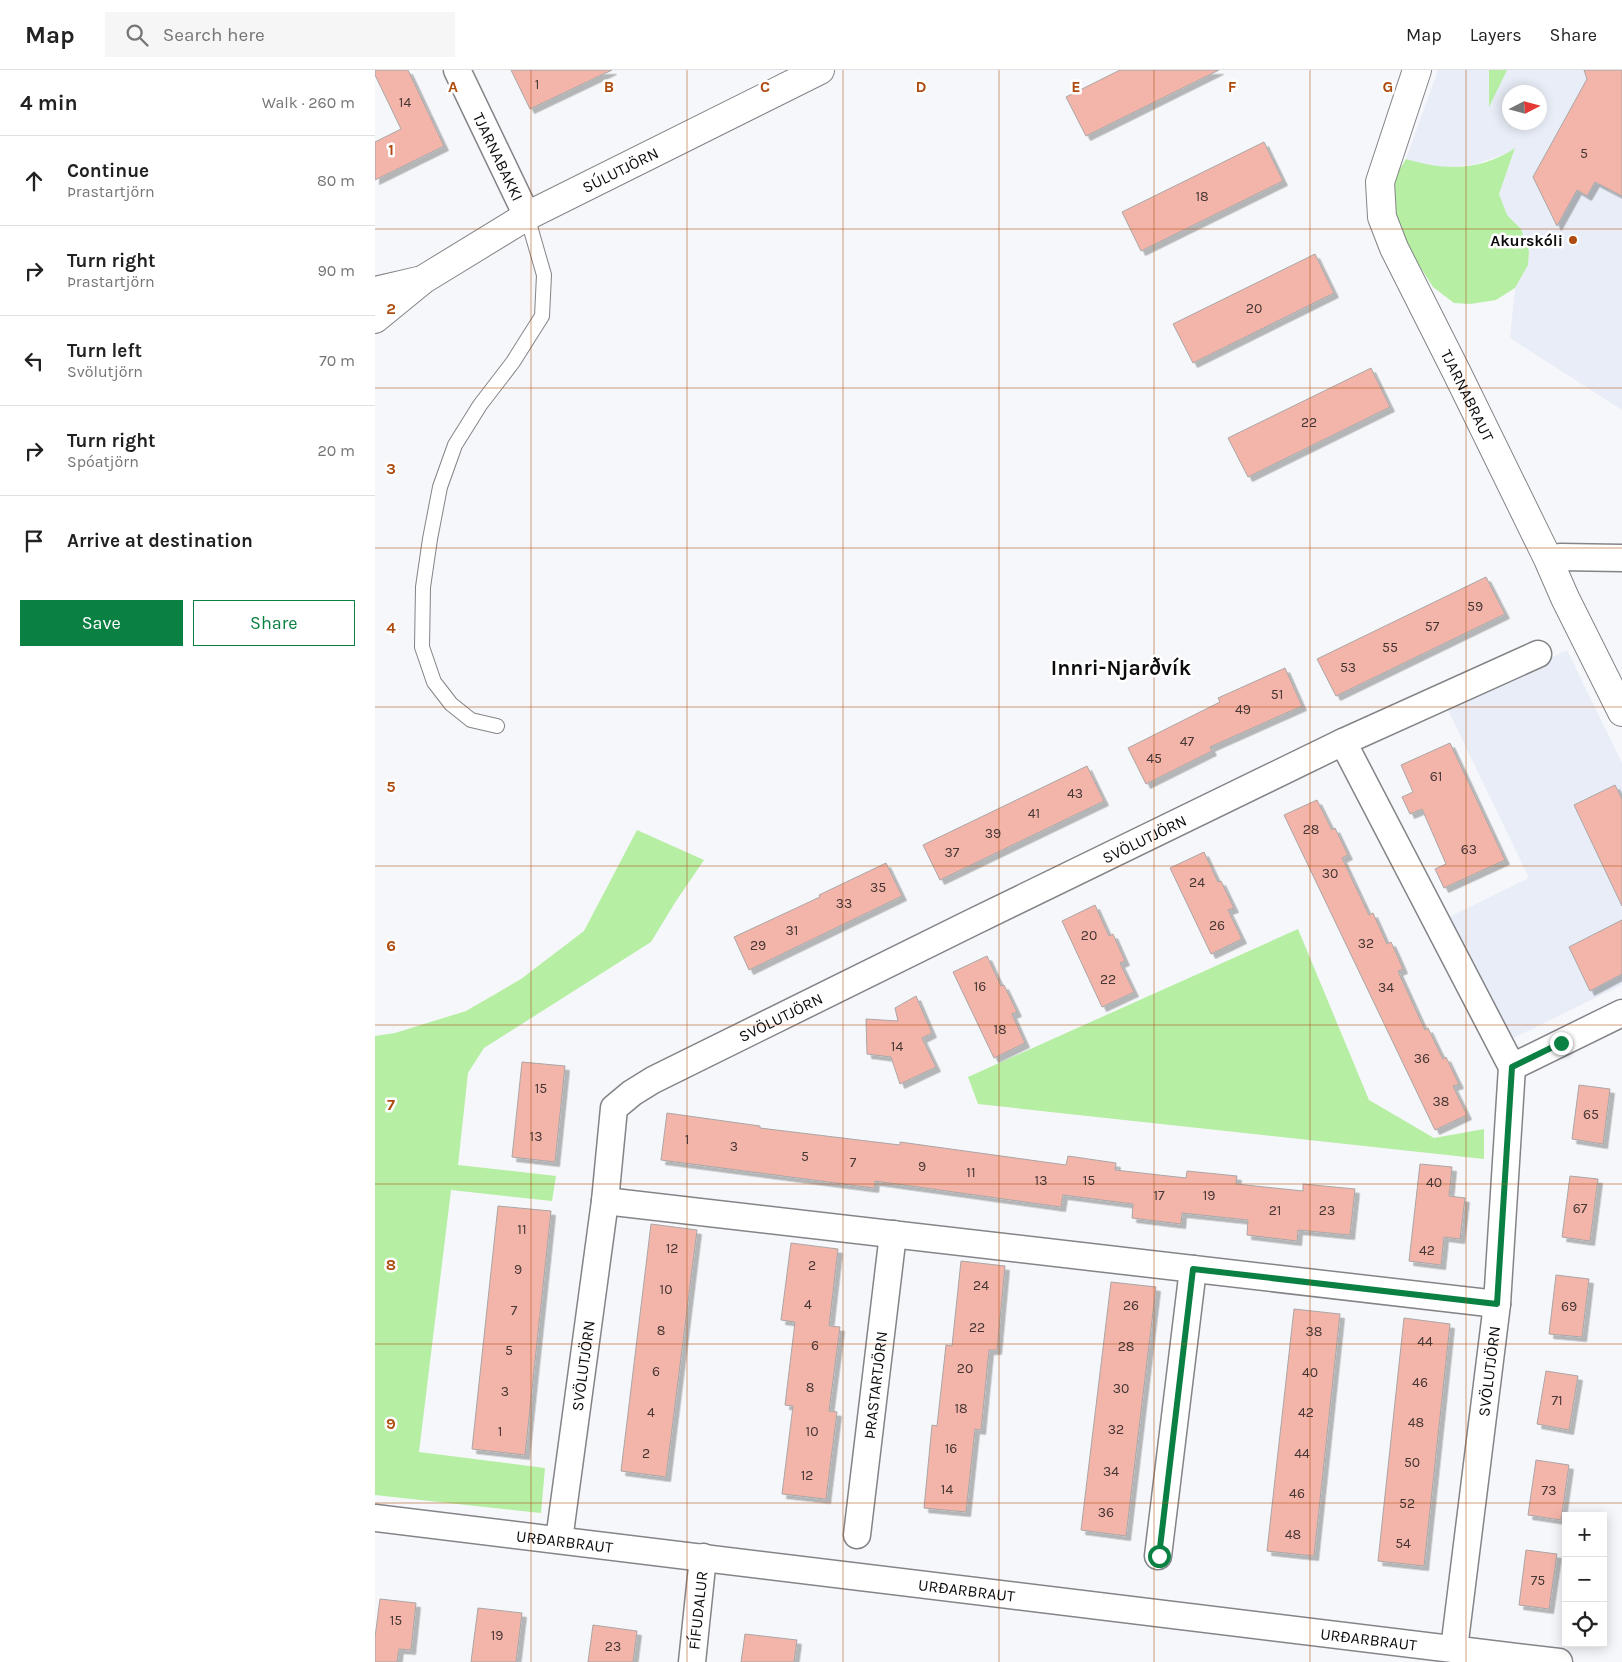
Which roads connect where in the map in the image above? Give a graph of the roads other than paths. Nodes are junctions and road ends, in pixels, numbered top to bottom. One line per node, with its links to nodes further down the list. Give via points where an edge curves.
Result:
1 (457, 70): 4 (street, TJARNABAKKI)
2 (819, 70): 4 (street, SÚLUTJÖRN)
3 (1417, 70): 9 (street, TJARNABRAUT, via 1380,182 1382,217 1394,248)
4 (527, 216): 5 (street, SÚLUTJÖRN); 12 (lane, via 544,275 542,316 513,362 479,404 455,445 441,487 423,588 422,647 434,682 451,704 471,720)
5 (424, 279): 6 (street, SÚLUTJÖRN); 7 (street, SÚLUTJÖRN)
6 (375, 291)
7 (375, 319)
8 (1622, 558): 9 (street)
9 (1548, 559): 11 (street, TJARNABRAUT)
10 (1538, 654): 13 (street, SVÖLUTJÖRN)
11 (1622, 712)
12 (497, 726)
13 (1343, 742): 15 (street); 16 (street, SVÖLUTJÖRN, via 646,1085 615,1108)
14 (1622, 1013): 15 (street)
15 (1512, 1067): 19 (street, SVÖLUTJÖRN)
16 (605, 1201): 17 (street); 22 (street, SVÖLUTJÖRN)
17 (893, 1234): 18 (street); 21 (street, ÞRASTARTJÖRN)
18 (1193, 1269): 19 (street); 23 (street)
19 (1497, 1304): 25 (street, SVÖLUTJÖRN)
20 (375, 1518): 22 (street, URÐARBRAUT)
21 (857, 1534)
22 (559, 1540): 24 (street, URÐARBRAUT)
23 (1159, 1556)
24 (703, 1557): 25 (street, URÐARBRAUT); 26 (street, FÍFUDALUR)
25 (1454, 1649): 27 (street, URÐARBRAUT)
26 (692, 1662)
27 (1559, 1662)

